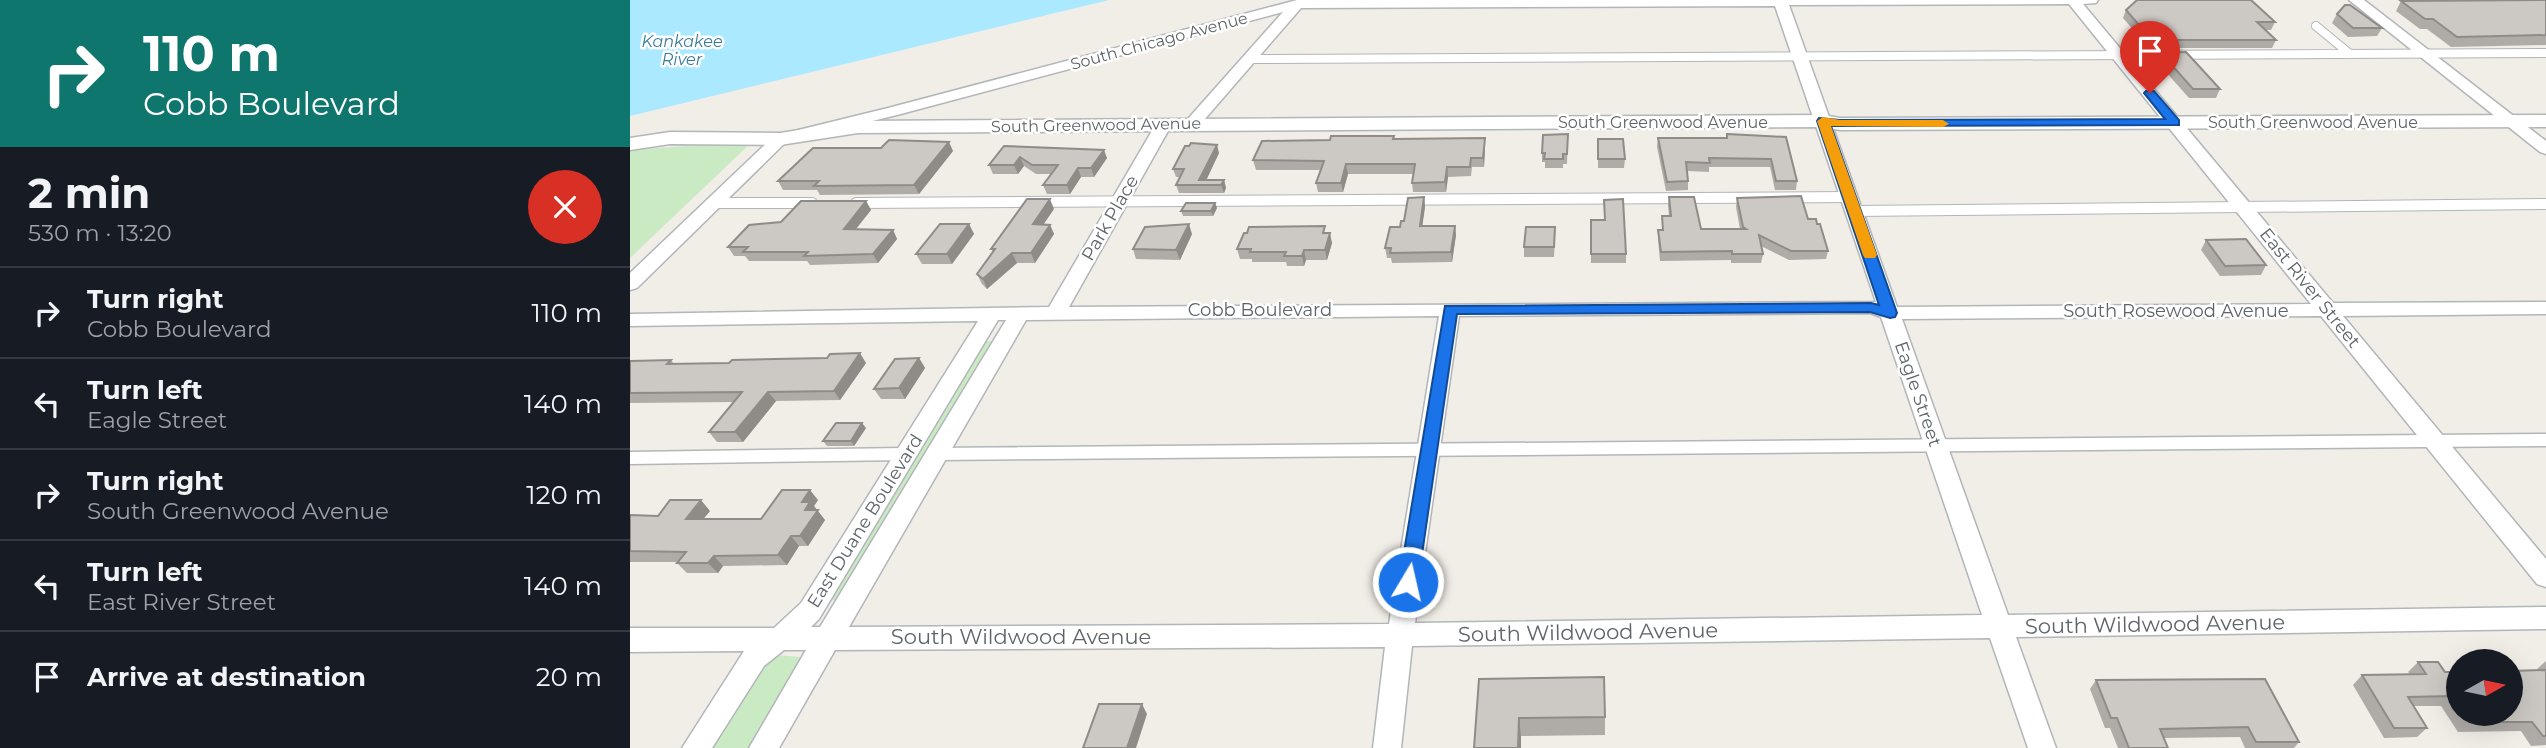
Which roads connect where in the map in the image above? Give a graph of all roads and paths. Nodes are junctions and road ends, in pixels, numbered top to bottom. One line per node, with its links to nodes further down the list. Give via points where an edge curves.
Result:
1 (2073, 0): 2 (street, South Chicago Avenue); 4 (street, South Chicago Avenue); 11 (street, East River Street)
2 (2091, 0)
3 (2356, 0): 9 (street)
4 (1780, 1): 5 (street, South Chicago Avenue); 10 (street, Eagle Street)
5 (1297, 4): 12 (street); 19 (street, South Chicago Avenue)
6 (2316, 26): 8 (lane)
7 (2546, 53): 9 (lane)
8 (2350, 54): 9 (lane); 11 (lane)
9 (2425, 54): 14 (street)
10 (1800, 55): 11 (lane); 12 (lane); 13 (street, Eagle Street)
11 (2119, 56): 16 (street, East River Street)
12 (1249, 59): 18 (street)
13 (1823, 121): 16 (street, South Greenwood Avenue); 18 (street, South Greenwood Avenue); 26 (street, Eagle Street)
14 (2511, 121): 15 (street, South Greenwood Avenue); 16 (street, South Greenwood Avenue); 21 (street)
15 (2546, 121)
16 (2174, 122): 28 (street, East River Street)
17 (1164, 124): 18 (street, South Greenwood Avenue); 19 (street, South Greenwood Avenue, via 858,127); 22 (street, Park Place)
18 (1192, 124)
19 (780, 139): 20 (street, via 670,138); 23 (street)
20 (630, 144)
21 (2546, 149)
22 (1120, 201): 25 (lane); 26 (lane); 34 (street, Park Place)
23 (713, 203): 24 (lane); 29 (street)
24 (821, 203)
25 (849, 203)
26 (1852, 204): 28 (lane); 36 (street, Eagle Street)
27 (2546, 204): 28 (lane)
28 (2244, 207): 32 (street, East River Street)
29 (630, 284)
30 (2546, 308): 32 (street, South Rosewood Avenue)
31 (1450, 309): 34 (street, Cobb Boulevard); 36 (street, Cobb Boulevard, via 1871,307); 41 (street)
32 (2328, 310): 36 (street, South Rosewood Avenue); 39 (street, East River Street)
33 (1021, 312): 34 (street, Cobb Boulevard); 35 (street, Cobb Boulevard); 43 (street, East Duane Boulevard)
34 (1056, 312)
35 (993, 313): 37 (street, Cobb Boulevard); 42 (street, East Duane Boulevard)
36 (1890, 313): 40 (street, Eagle Street)
37 (630, 320)
38 (2546, 440): 39 (lane)
39 (2435, 441): 40 (lane); 45 (street, East River Street)
40 (1936, 446): 41 (lane); 47 (street, Eagle Street)
41 (1429, 450): 43 (lane); 48 (street)
42 (906, 454): 44 (lane); 49 (street, East Duane Boulevard, via 810,611)
43 (937, 454): 50 (street, East Duane Boulevard)
44 (630, 458)
45 (2546, 577)
46 (2546, 618): 47 (street, South Wildwood Avenue)
47 (2000, 627): 48 (street, South Wildwood Avenue); 55 (street, Eagle Street)
48 (1400, 635): 50 (street, South Wildwood Avenue); 54 (street)
49 (782, 637): 50 (street, South Wildwood Avenue); 51 (street, South Wildwood Avenue); 52 (street, East Duane Boulevard, via 754,658)
50 (829, 637): 53 (street, East Duane Boulevard)
51 (630, 640)
52 (696, 748)
53 (763, 748)
54 (1387, 748)
55 (2042, 748)

